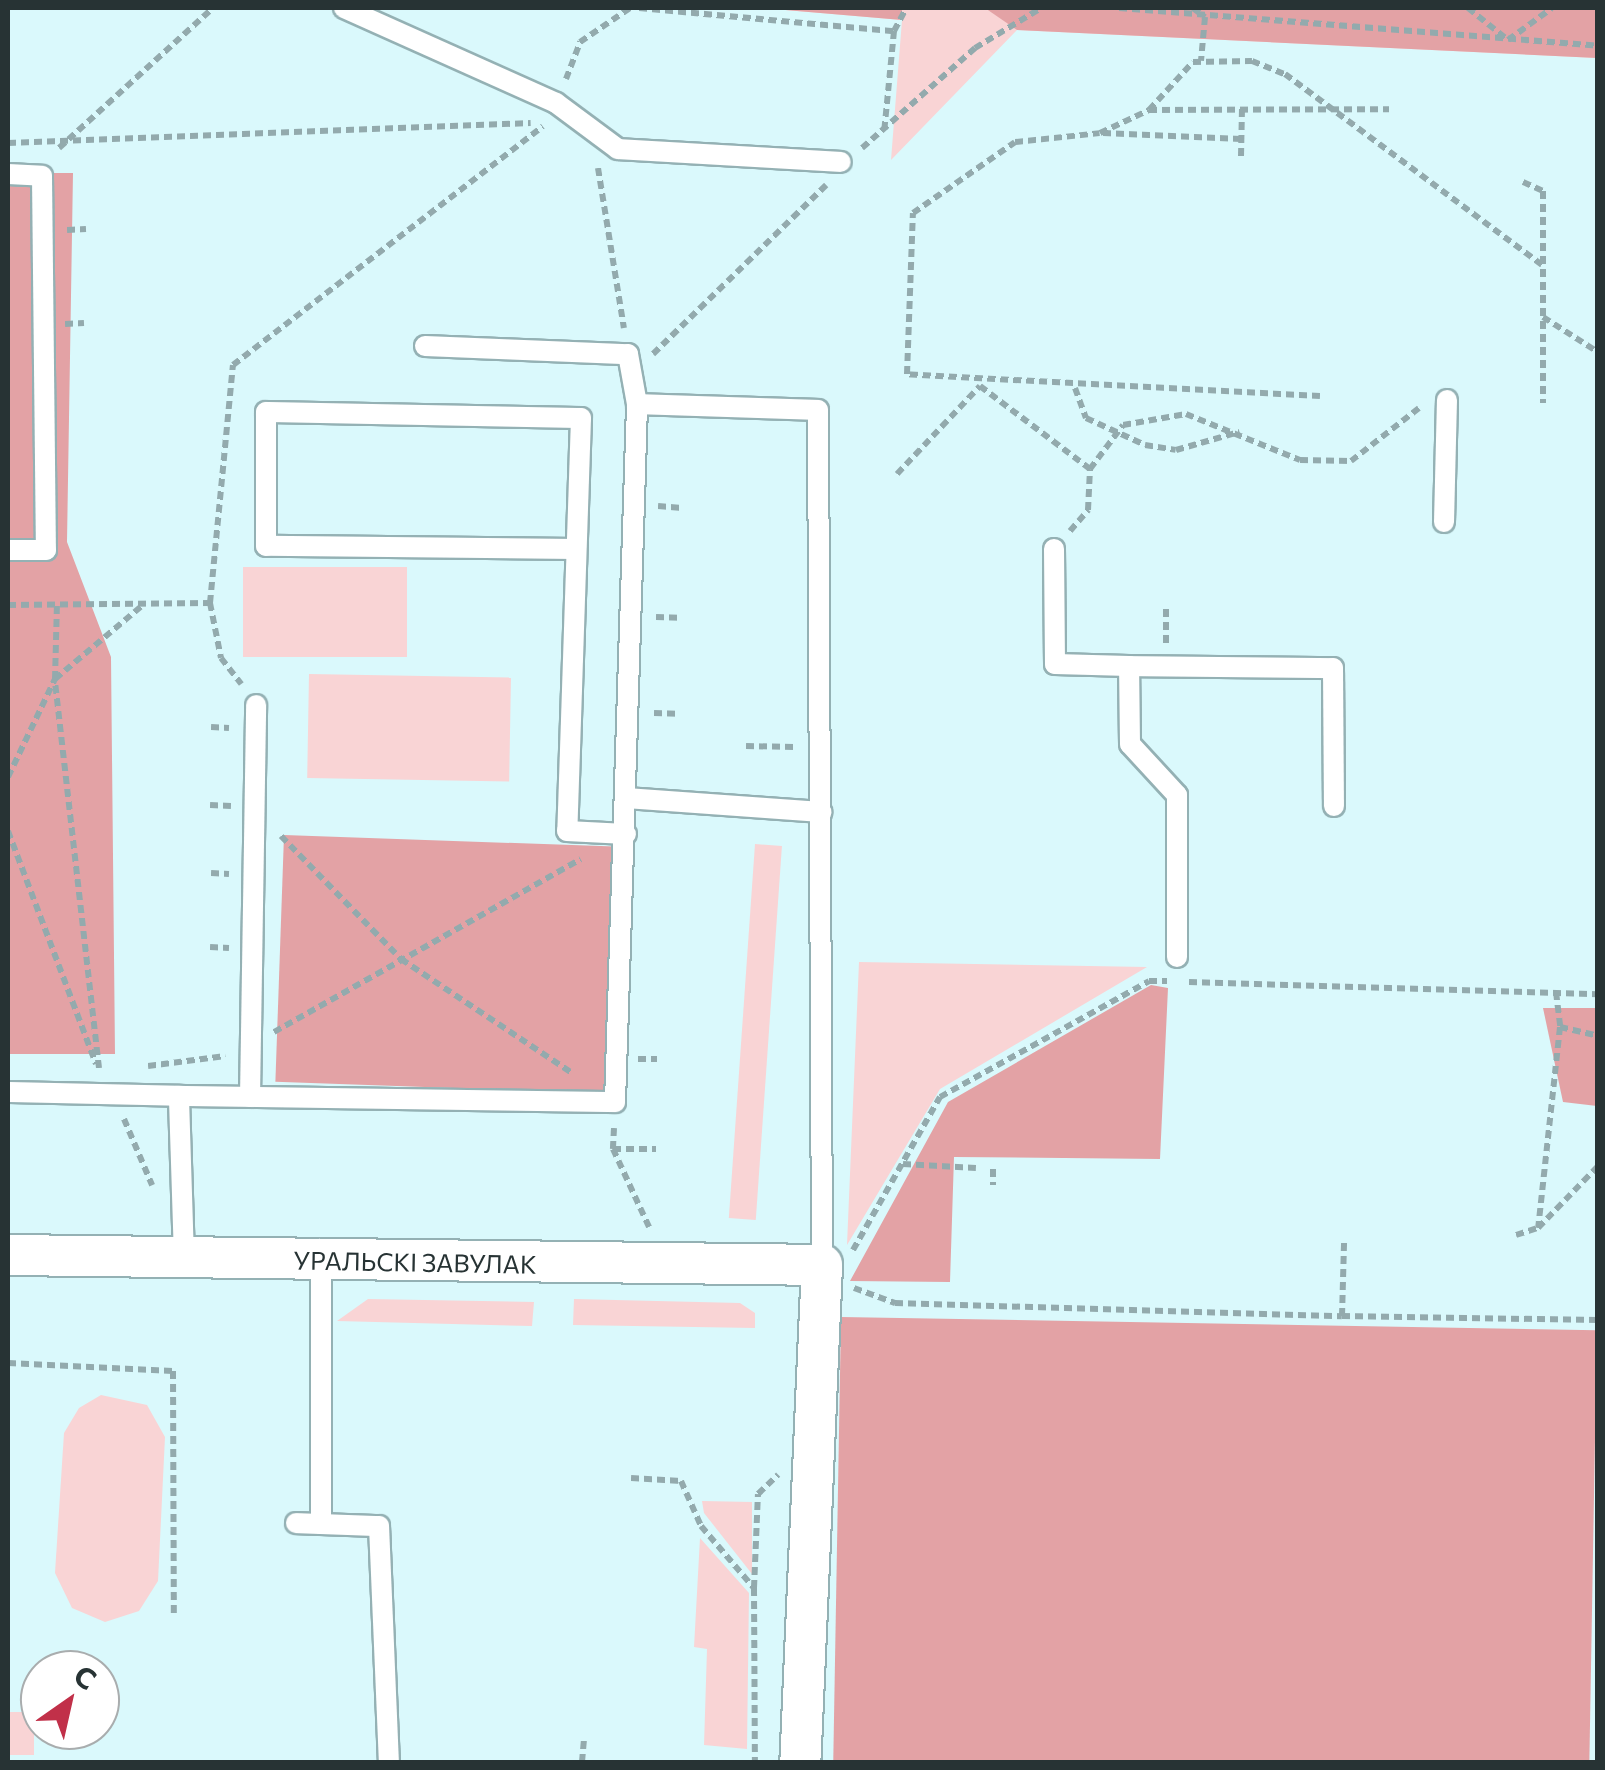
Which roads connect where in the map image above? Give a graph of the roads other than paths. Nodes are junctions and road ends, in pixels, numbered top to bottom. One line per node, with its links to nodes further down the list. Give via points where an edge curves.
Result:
1 (344, 8): 2 (lane, via 618,149)
2 (841, 162)
3 (8, 174): 9 (lane, via 42,176 46,550)
4 (425, 346): 6 (lane, via 633,362)
5 (1437, 400): 7 (lane)
6 (637, 404): 13 (lane); 15 (lane, via 818,410)
7 (1444, 522)
8 (1054, 549): 11 (lane, via 1055,664)
9 (8, 550)
10 (576, 550): 10 (lane, via 582,418 266,412 266,546); 16 (lane, via 567,831)
11 (1129, 666): 14 (lane, via 1333,668); 17 (lane, via 1130,744 1177,796)
12 (256, 704): 20 (lane)
13 (626, 798): 15 (lane); 16 (lane)
14 (1334, 806)
15 (820, 812): 24 (lane)
16 (626, 834): 20 (lane, via 615,1102)
17 (1177, 957)
18 (8, 1092): 19 (lane)
19 (189, 1096): 20 (lane); 22 (lane, via 180,1126)
20 (250, 1097)
21 (8, 1255): 22 (street, УРАЛЬСКІ ЗАВУЛАК)
22 (184, 1258): 23 (street, УРАЛЬСКІ ЗАВУЛАК)
23 (320, 1260): 24 (street, УРАЛЬСКІ ЗАВУЛАК); 26 (lane)
24 (828, 1279): 28 (street)
25 (296, 1523): 26 (lane)
26 (321, 1524): 27 (lane, via 379,1526)
27 (389, 1762)
28 (800, 1762)

